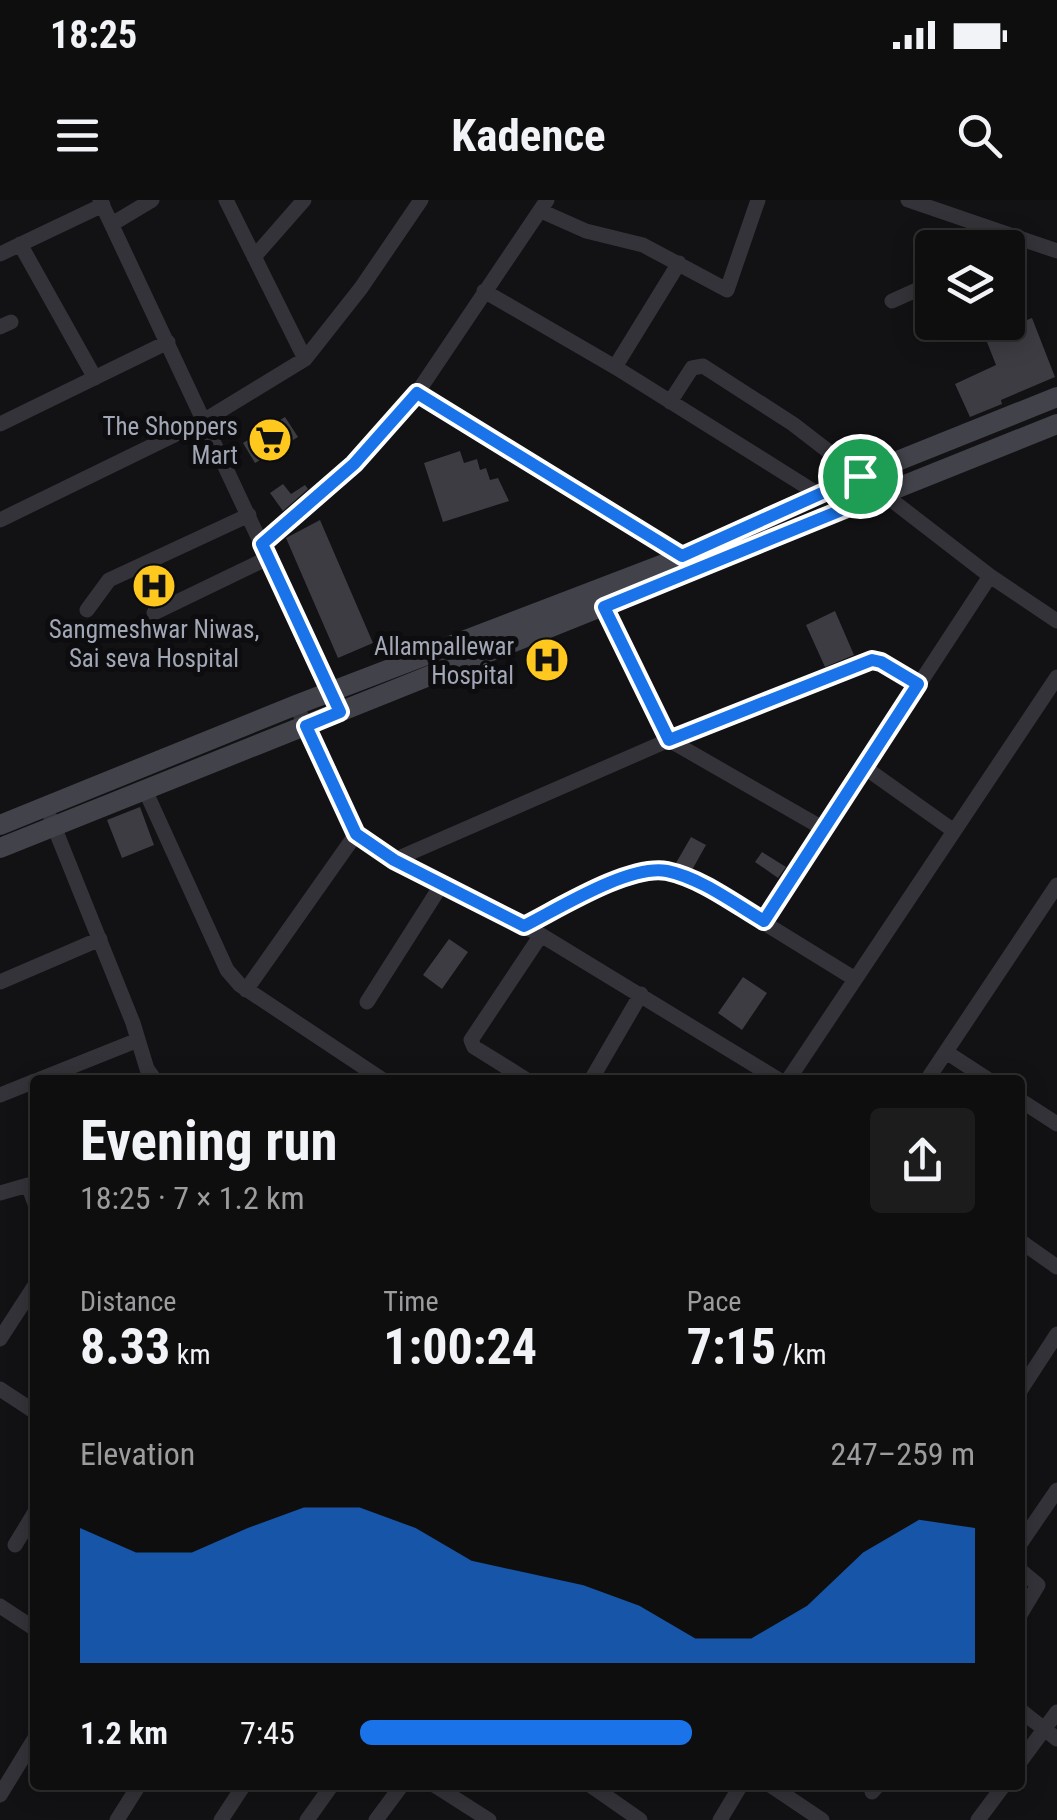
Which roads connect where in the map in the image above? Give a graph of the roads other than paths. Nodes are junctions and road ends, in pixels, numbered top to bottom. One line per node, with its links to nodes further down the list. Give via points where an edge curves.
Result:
1 (152, 200): 9 (street)
2 (226, 200): 15 (street)
3 (304, 200): 15 (street)
4 (421, 200): 21 (street)
5 (758, 200): 16 (street, via 727,290)
6 (915, 201): 10 (street)
7 (101, 202): 9 (street); 12 (street)
8 (544, 205): 16 (street, via 586,231 643,245); 17 (street)
9 (112, 224): 20 (street)
10 (1028, 240): 11 (street); 13 (street)
11 (1025, 242)
12 (20, 244): 14 (street); 23 (street)
13 (1057, 250)
14 (0, 254)
15 (254, 257): 21 (street)
16 (678, 263): 22 (street)
17 (484, 291): 22 (street); 24 (street)
18 (915, 291): 19 (street)
19 (892, 301)
20 (168, 342): 23 (street); 27 (street)
21 (305, 359): 27 (street)
22 (615, 367): 26 (street)
23 (95, 378): 28 (street)
24 (417, 393): 35 (street); 36 (street)
25 (1057, 397): 30 (main road)
26 (670, 402): 30 (street, via 692,368 703,366); 31 (street)
27 (204, 420): 33 (street); 34 (street)
28 (0, 424)
29 (1057, 424): 32 (main road)
30 (860, 476): 31 (main road); 32 (street)
31 (818, 494): 36 (main road)
32 (881, 494): 36 (main road); 37 (street)
33 (248, 515): 35 (street); 39 (street, via 109,580)
34 (0, 520)
35 (265, 551): 40 (street); 44 (street)
36 (691, 563): 38 (main road); 44 (main road)
37 (990, 576): 41 (street); 43 (street)
38 (604, 607): 46 (main road); 48 (street)
39 (87, 610)
40 (154, 613)
41 (1057, 621)
42 (1057, 676): 54 (street)
43 (918, 684): 48 (street, via 872,660); 49 (street)
44 (330, 692): 45 (main road); 46 (street)
45 (296, 705): 47 (street); 51 (main road)
46 (340, 712): 47 (main road)
47 (306, 726): 50 (main road); 55 (street)
48 (669, 740): 53 (street); 57 (street)
49 (864, 767): 53 (street); 54 (street)
50 (145, 790): 51 (main road); 66 (street, via 227,970)
51 (50, 817): 52 (main road); 56 (main road); 63 (street)
52 (0, 825)
53 (824, 829): 60 (street)
54 (954, 831): 64 (street)
55 (356, 834): 57 (street); 66 (street)
56 (0, 848)
57 (394, 860): 58 (street)
58 (442, 884): 61 (street); 68 (street)
59 (1057, 885): 70 (street)
60 (764, 921): 61 (street, via 666,871 622,877); 64 (street)
61 (524, 926): 62 (street)
62 (540, 935): 67 (street); 75 (street, via 471,1040)
63 (100, 939): 65 (street); 69 (street)
64 (855, 978): 79 (street)
65 (0, 982)
66 (246, 990): 74 (street)
67 (641, 994): 71 (street); 76 (street)
68 (366, 1002)
69 (138, 1040): 72 (street); 73 (street)
70 (946, 1052): 80 (street); 81 (street)
71 (758, 1064): 77 (street); 78 (street)
72 (51, 1075)
73 (151, 1075)
74 (375, 1075)
75 (519, 1075)
76 (594, 1075)
77 (750, 1075)
78 (772, 1075)
79 (791, 1075)
80 (930, 1075)
81 (981, 1075)
82 (30, 1083): 83 (street)
83 (0, 1095)
84 (1025, 1103): 85 (street)
85 (1055, 1119)
86 (30, 1190): 87 (street, via 28,1185)
87 (0, 1192)
88 (1025, 1245): 89 (street)
89 (1057, 1267)
90 (30, 1293): 92 (street)
91 (1057, 1334): 93 (street)
92 (0, 1339)
93 (1025, 1383)
94 (0, 1390): 95 (street)
95 (30, 1409)
96 (1057, 1490): 98 (street)
97 (30, 1520): 99 (street)
98 (1025, 1537)
99 (15, 1545)
100 (1025, 1574): 101 (street, via 1038,1586)
101 (1025, 1607)
102 (5, 1610): 103 (street); 104 (street)
103 (30, 1626)
104 (0, 1630)
105 (1057, 1712): 107 (street)
106 (1025, 1714): 107 (street)
107 (1050, 1734): 109 (street)
108 (30, 1746): 110 (street)
109 (1025, 1757)
110 (2, 1788)
111 (137, 1790): 120 (street)
112 (241, 1790): 121 (street)
113 (328, 1790): 122 (street)
114 (398, 1790): 123 (street)
115 (442, 1790): 124 (street)
116 (597, 1790): 125 (street)
117 (739, 1790): 126 (street)
118 (777, 1790): 127 (street)
119 (1000, 1790): 128 (street)
120 (117, 1820)
121 (221, 1820)
122 (307, 1820)
123 (376, 1820)
124 (489, 1820)
125 (640, 1820)
126 (720, 1820)
127 (822, 1820)
128 (978, 1820)

